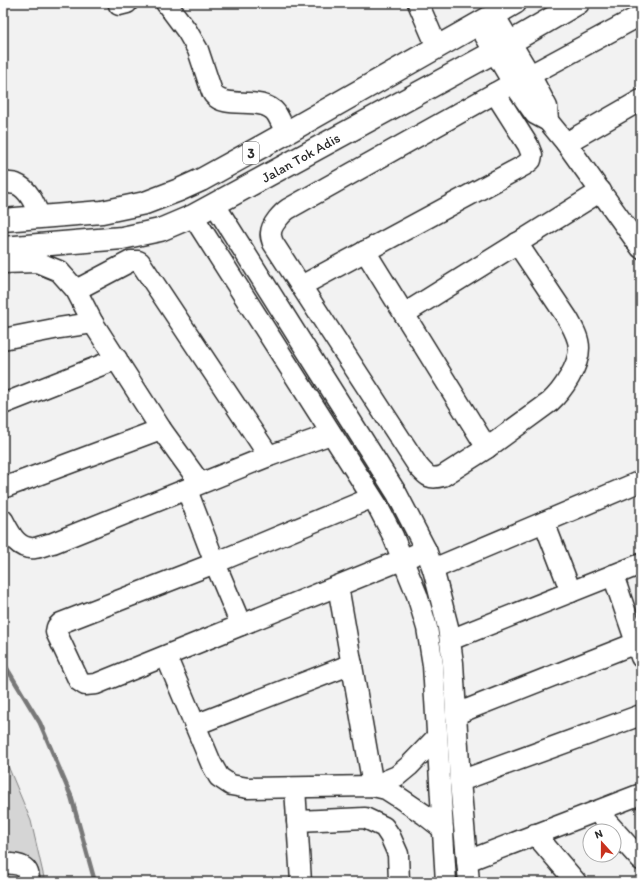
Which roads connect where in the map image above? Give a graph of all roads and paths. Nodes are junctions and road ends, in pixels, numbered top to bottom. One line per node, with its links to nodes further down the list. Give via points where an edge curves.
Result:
1 (166, 3): 11 (street, via 198,50 214,95 222,100 267,106 276,113)
2 (418, 3): 6 (street)
3 (578, 3): 7 (main road, Jalan Tok Adis / 3)
4 (500, 11): 6 (main road, Jalan Tok Adis / 3); 7 (street)
5 (641, 15): 8 (street)
6 (437, 47): 11 (main road, Jalan Tok Adis / 3)
7 (502, 47): 8 (street); 15 (main road, Jalan Tok Adis / 3)
8 (521, 79): 9 (street); 12 (street, via 535,114 548,121)
9 (495, 93): 22 (street, via 528,145 531,160); 24 (street, via 281,214 271,232 273,242)
10 (641, 100): 12 (street)
11 (286, 133): 17 (main road, Jalan Tok Adis / 3, via 201,180 145,203 102,212)
12 (566, 143): 14 (street)
13 (3, 182): 17 (street, via 15,184 25,190)
14 (601, 191): 19 (street); 21 (street)
15 (215, 204): 16 (main road, Jalan Tok Adis / 3); 41 (street, via 397,494)
16 (193, 216): 20 (main road, Jalan Tok Adis / 3, via 160,230 122,238); 32 (street)
17 (40, 217): 18 (main road, Jalan Tok Adis / 3)
18 (3, 220)
19 (518, 243): 26 (street); 33 (street, via 575,332 579,347 578,359 559,394)
20 (3, 248)
21 (641, 248)
22 (365, 251): 24 (street); 26 (street)
23 (3, 263): 25 (street, via 37,262 59,271)
24 (302, 286): 33 (street, via 418,466 427,476 443,476)
25 (80, 297): 27 (street); 34 (street, via 131,261 140,262)
26 (404, 314): 33 (street)
27 (93, 323): 28 (street); 29 (street)
28 (3, 338)
29 (117, 359): 30 (street); 31 (street)
30 (3, 404)
31 (161, 429): 36 (street); 37 (street)
32 (331, 434): 34 (street); 38 (street)
33 (487, 448)
34 (269, 456): 36 (street)
35 (641, 481): 40 (street)
36 (193, 487): 39 (street, via 53,543 33,548 21,545 13,539); 43 (street)
37 (3, 488)
38 (371, 498): 42 (street, via 393,536); 43 (street)
39 (3, 520)
40 (544, 522): 45 (street); 48 (street)
41 (426, 550): 42 (street); 45 (street)
42 (402, 560): 47 (street); 57 (street, via 417,595 427,628 433,665)
43 (215, 563): 49 (street); 52 (street, via 61,622 57,627 56,632 79,681 85,685 96,684)
44 (641, 564): 46 (street)
45 (433, 569): 50 (street)
46 (613, 575): 48 (street); 51 (street)
47 (338, 586): 49 (street); 53 (street)
48 (571, 592): 50 (street)
49 (241, 625): 52 (street)
50 (450, 640): 54 (street)
51 (639, 647): 54 (street)
52 (166, 656): 56 (street)
53 (352, 664): 56 (street); 59 (street)
54 (456, 714): 58 (street)
55 (641, 715): 58 (street)
56 (195, 725): 60 (street, via 219,777 232,785 248,788)
57 (437, 738): 59 (street, via 397,776); 64 (street)
58 (460, 782): 66 (street)
59 (372, 786): 60 (street); 64 (street, via 386,789)
60 (295, 788): 63 (street)
61 (641, 794): 62 (street)
62 (597, 811): 65 (street); 67 (street)
63 (297, 821): 70 (street); 71 (street, via 365,818 384,827 398,854)
64 (443, 829): 72 (street)
65 (535, 834): 66 (street); 74 (street)
66 (467, 860): 73 (street)
67 (641, 860)
68 (3, 863): 69 (street, via 22,865 27,870)
69 (29, 882)
70 (301, 882)
71 (399, 882)
72 (446, 882)
73 (469, 882)
74 (576, 882)

